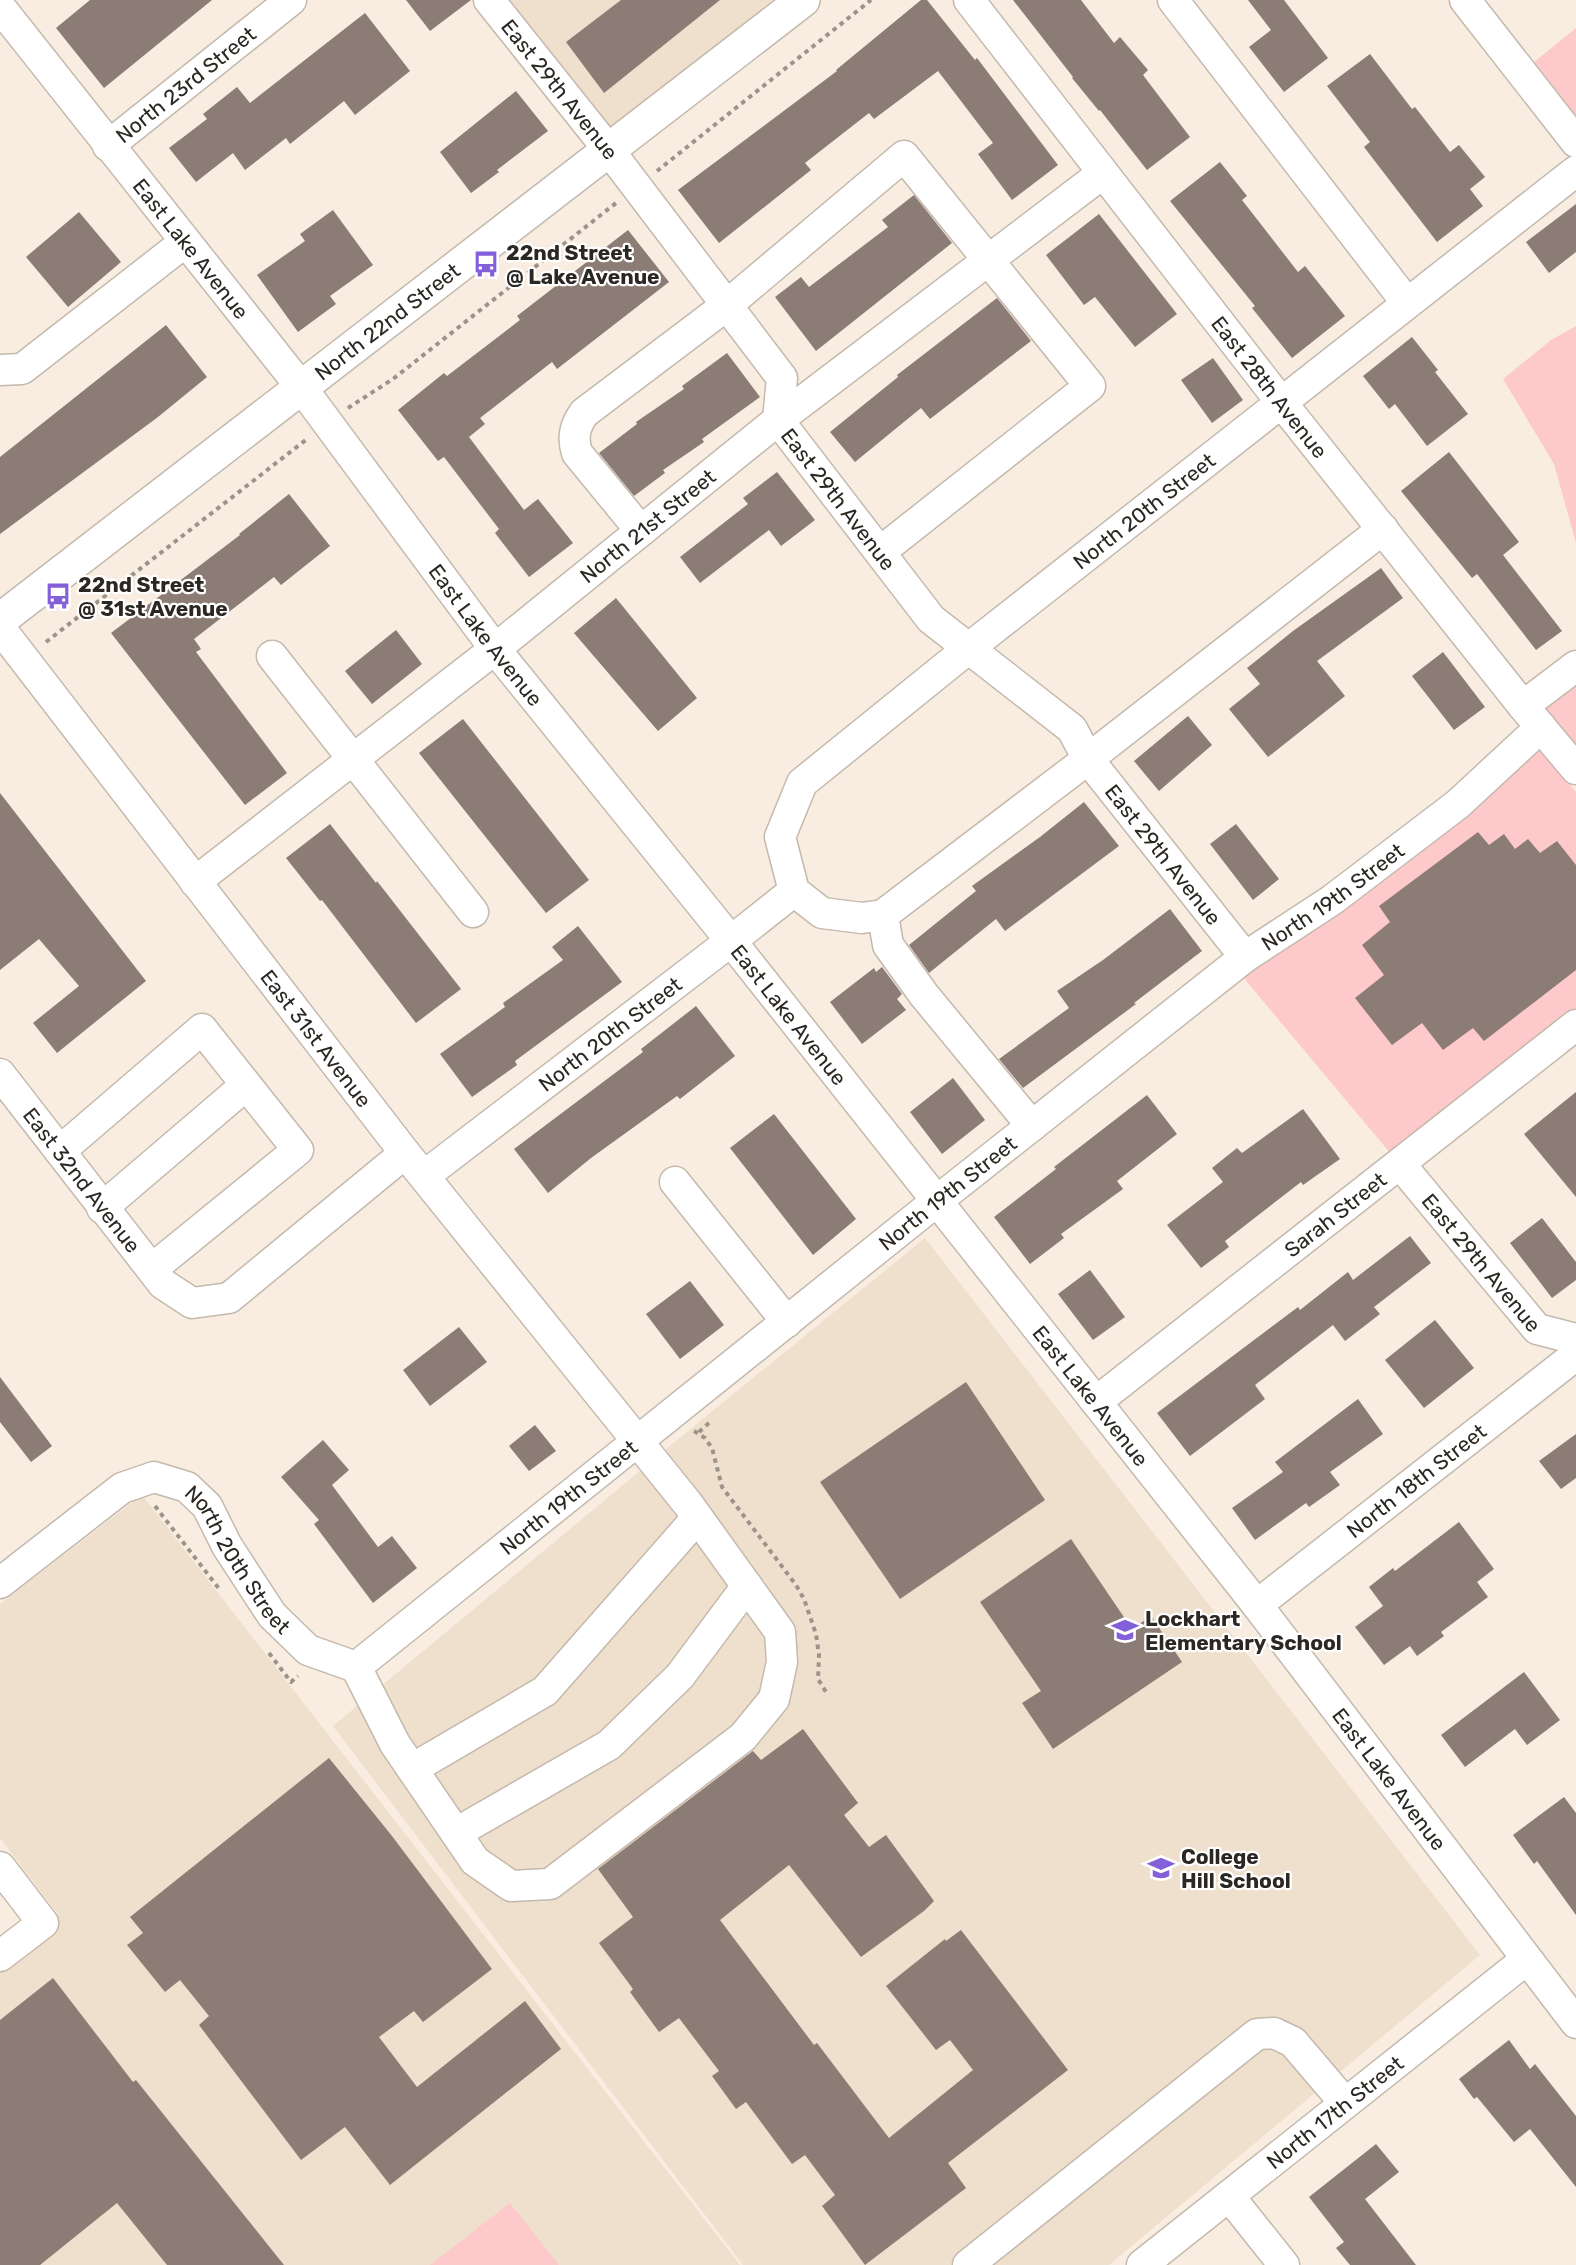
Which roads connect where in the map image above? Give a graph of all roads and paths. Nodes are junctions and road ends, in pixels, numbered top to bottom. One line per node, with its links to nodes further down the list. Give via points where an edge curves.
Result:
1 (291, 0): 10 (street, North 23rd Street)
2 (489, 0): 11 (street, East 29th Avenue)
3 (803, 0): 11 (main road, North 22nd Street)
4 (871, 0): 12 (path)
5 (969, 0): 14 (street, East 28th Avenue)
6 (1173, 0): 18 (street)
7 (1465, 0): 9 (street)
8 (0, 7): 10 (street, East Lake Avenue)
9 (1576, 142)
10 (108, 146): 16 (street, East Lake Avenue)
11 (608, 149): 19 (street, East 29th Avenue); 21 (main road, North 22nd Street)
12 (656, 171)
13 (1576, 171): 18 (street, North 20th Street)
14 (1103, 174): 17 (street, North 21st Street); 22 (street, East 28th Avenue)
15 (622, 199): 23 (path, via 393,379)
16 (185, 242): 20 (street, via 22,369); 21 (street, East Lake Avenue)
17 (988, 260): 19 (street, via 904,156); 24 (street, North 21st Street); 28 (street, via 1090,386)
18 (1407, 303): 22 (street, North 20th Street)
19 (727, 305): 24 (street, East 29th Avenue, via 782,378); 27 (street, via 584,413 577,424 577,453)
20 (0, 370)
21 (301, 387): 29 (main road, North 22nd Street); 33 (street, East Lake Avenue)
22 (1281, 402): 26 (street, East 28th Avenue); 32 (street, North 20th Street)
23 (344, 410)
24 (778, 420): 27 (street, North 21st Street); 28 (street, East 29th Avenue)
25 (313, 435): 31 (path)
26 (1383, 529): 36 (street, East 28th Avenue); 38 (street)
27 (641, 531): 33 (street, North 21st Street)
28 (880, 552): 32 (street, East 29th Avenue, via 931,619)
29 (0, 620)
30 (0, 628): 40 (street, East 31st Avenue)
31 (38, 648)
32 (969, 648): 38 (street, East 29th Avenue, via 1072,729); 41 (street, North 20th Street, via 802,783 780,837)
33 (495, 649): 37 (street, North 21st Street); 44 (street, East Lake Avenue)
34 (272, 656): 37 (street)
35 (1576, 666): 36 (street, North 19th Street)
36 (1532, 716): 39 (street, East 28th Avenue); 45 (street, North 19th Street, via 1458,804 1332,900)
37 (353, 759): 40 (street, North 21st Street); 42 (street)
38 (1088, 759): 43 (street); 45 (street, East 29th Avenue)
39 (1576, 769)
40 (195, 882): 51 (street, East 31st Avenue)
41 (794, 891): 43 (street, via 822,913 862,918); 44 (street, North 20th Street)
42 (473, 912)
43 (883, 915): 49 (street, via 888,945)
44 (731, 941): 53 (street, North 20th Street); 55 (street, East Lake Avenue)
45 (1245, 957): 49 (street, North 19th Street)
46 (1576, 1025): 52 (street, Sarah Street)
47 (0, 1074): 50 (street, East 32nd Avenue)
48 (246, 1085): 50 (street, via 202,1029); 56 (street); 57 (street, via 298,1150)
49 (1032, 1126): 55 (street, North 19th Street)
50 (60, 1151): 56 (street, East 32nd Avenue)
51 (405, 1153): 53 (street, East 31st Avenue); 57 (street, via 229,1298 192,1303)
52 (1400, 1164): 59 (street, East 29th Avenue, via 1537,1329); 61 (street, Sarah Street)
53 (424, 1176): 63 (street, East 31st Avenue)
54 (675, 1182): 58 (street)
55 (938, 1200): 58 (street, North 19th Street); 61 (street, East Lake Avenue)
56 (102, 1208): 57 (street, East 32nd Avenue)
57 (157, 1276)
58 (787, 1322): 63 (street, North 19th Street)
59 (1576, 1340)
60 (1576, 1355): 69 (street, North 18th Street)
61 (1096, 1402): 69 (street, East Lake Avenue)
62 (687, 1431): 73 (path, via 699,1433 712,1448 722,1487 804,1599 816,1634 818,1678)
63 (638, 1443): 65 (street, East 31st Avenue); 72 (street, North 19th Street)
64 (154, 1505): 68 (path)
65 (692, 1511): 67 (street, East 31st Avenue); 74 (street, via 545,1690)
66 (0, 1583): 71 (street, North 20th Street, via 122,1488 154,1477 187,1487 207,1506 227,1546 272,1615 308,1650)
67 (747, 1586): 75 (street, via 680,1676 609,1745); 75 (street, East 31st Avenue, via 780,1632 782,1662 774,1699 743,1737 550,1884 511,1886 475,1862)
68 (226, 1599)
69 (1257, 1605): 78 (street, East Lake Avenue)
70 (262, 1645): 71 (path, via 291,1683)
71 (324, 1655): 72 (street, North 20th Street)
72 (356, 1667): 74 (street, East 31st Avenue)
73 (826, 1692)
74 (412, 1769): 75 (street, East 31st Avenue)
75 (456, 1833)
76 (0, 1868): 77 (street, via 43,1923)
77 (0, 1956)
78 (1527, 1959): 79 (street, East Lake Avenue); 80 (street, North 17th Street)
79 (1576, 2023)
80 (1345, 2103): 81 (street, North 17th Street); 82 (street, via 1293,2042 1274,2033 1257,2034)
81 (1229, 2196): 83 (street, North 17th Street); 84 (street)
82 (968, 2265)
83 (1142, 2265)
84 (1284, 2265)

